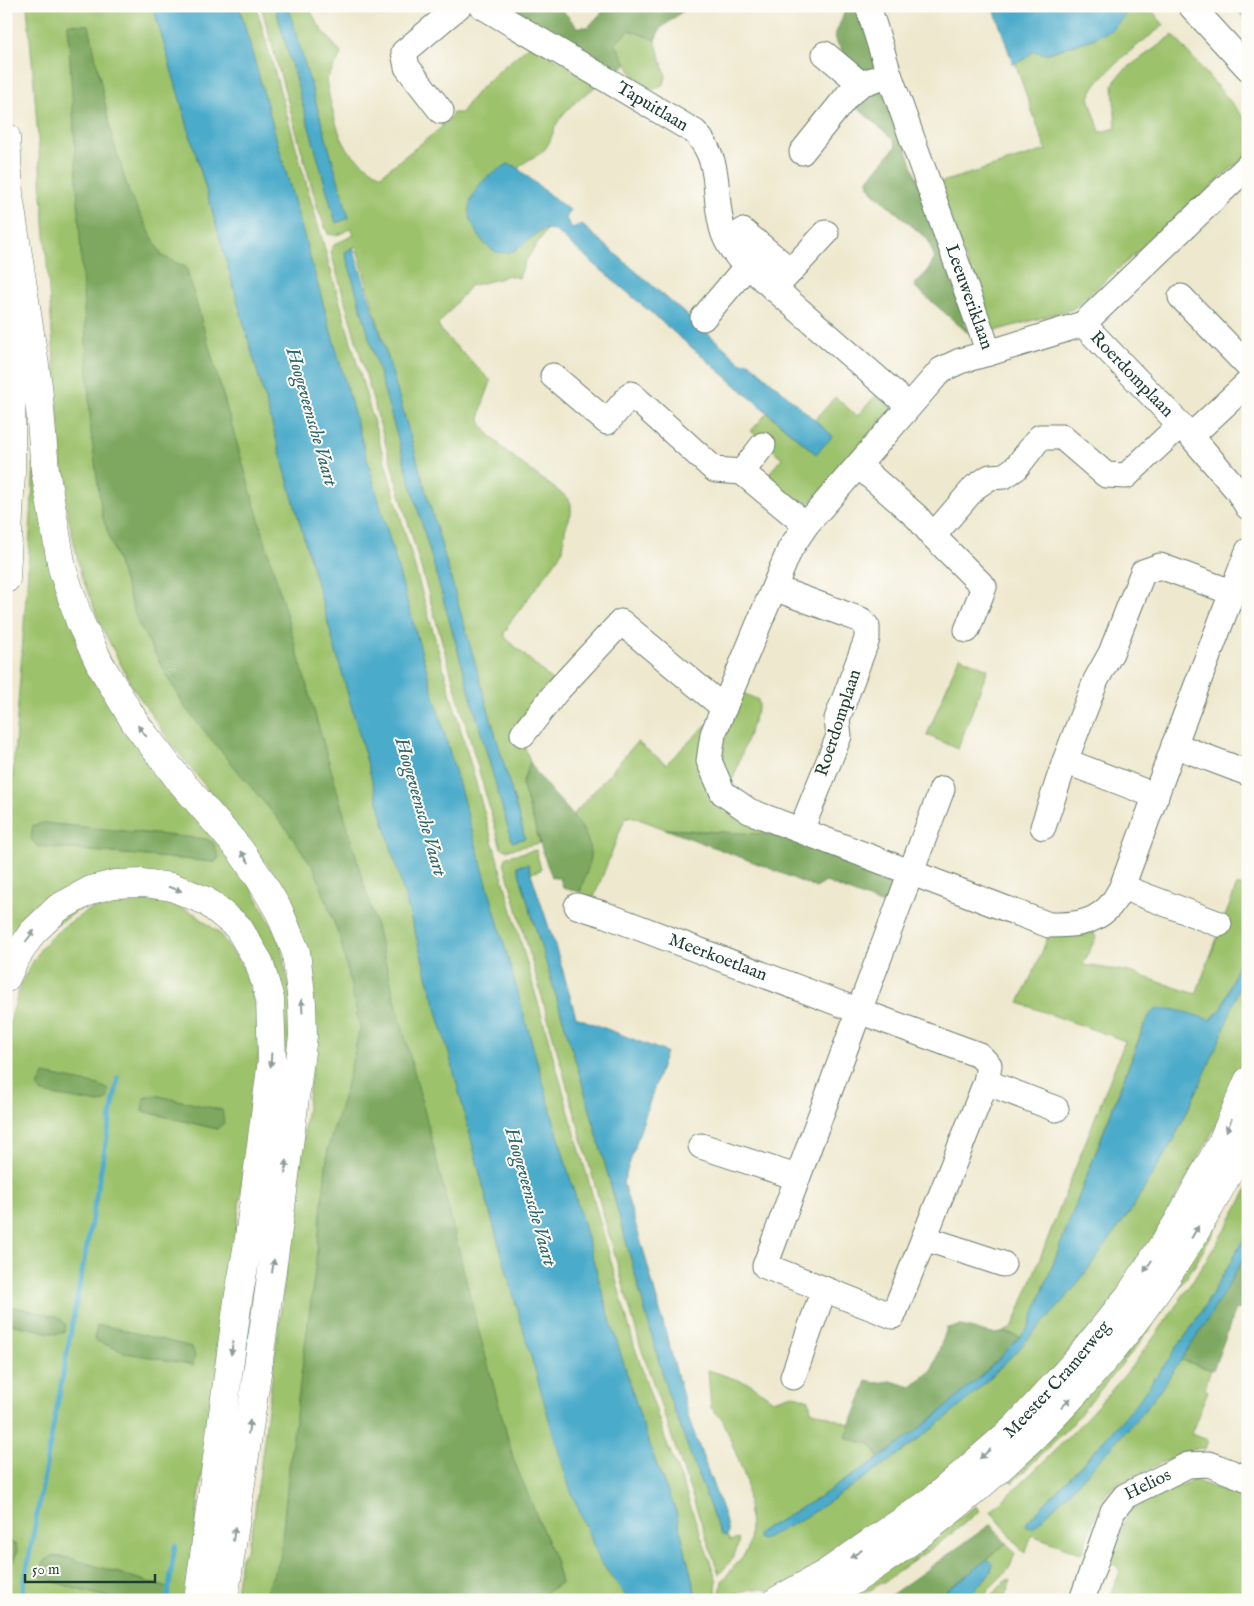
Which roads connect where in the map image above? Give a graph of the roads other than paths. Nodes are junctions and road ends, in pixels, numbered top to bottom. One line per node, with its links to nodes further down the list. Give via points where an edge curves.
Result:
1 (459, 6): 9 (street, via 404,52 407,67)
2 (482, 6): 16 (street, Tapuitlaan, via 695,132 706,146 714,166 724,233 732,249)
3 (868, 6): 7 (street, Leeuweriklaan)
4 (1192, 6): 6 (street)
5 (825, 54): 8 (street)
6 (1248, 68)
7 (889, 74): 8 (street); 21 (street, Leeuweriklaan)
8 (861, 84): 11 (street)
9 (441, 111)
10 (6, 137): 13 (main road)
11 (802, 152)
12 (1248, 166): 20 (street, Leeuweriklaan)
13 (9, 196): 34 (main road, via 12,367); 65 (main road, one-way to 13, via 303,1036 296,952 279,911 260,879 136,724 100,664 80,622 62,568 45,470 38,385)
14 (743, 231): 17 (street, Tapuitlaan)
15 (826, 233): 17 (street)
16 (747, 266): 17 (street, Tapuitlaan); 19 (street)
17 (782, 280): 25 (street, Tapuitlaan)
18 (1181, 297): 22 (street)
19 (702, 318)
20 (1083, 324): 21 (street, Leeuweriklaan); 26 (street, Roerdomplaan)
21 (989, 353): 25 (street, via 941,370)
22 (1245, 358)
23 (553, 376): 29 (street, via 607,422 631,394 714,470)
24 (1248, 383): 26 (street, Roerdomplaan)
25 (909, 406): 28 (street)
26 (1186, 431): 30 (street, Roerdomplaan); 32 (street, Roerdomplaan, via 1126,476 1106,475 1062,436 1040,437 1016,468 1004,476 990,477 975,487)
27 (763, 445): 29 (street)
28 (859, 466): 31 (street); 32 (street, via 917,517)
29 (742, 472): 31 (street)
30 (1248, 507)
31 (806, 525): 35 (street, via 790,549)
32 (933, 536): 37 (street, via 984,587)
33 (1248, 551): 36 (street)
34 (6, 579)
35 (774, 588): 38 (street); 46 (street, Roerdomplaan, via 861,620 867,627 868,639 837,719 839,736)
36 (1236, 601): 40 (street); 41 (street, via 1160,566 1143,572)
37 (967, 630)
38 (724, 708): 39 (street, via 622,622 556,692); 46 (street, via 713,734 709,760 723,793 749,811)
39 (523, 734)
40 (1174, 745): 42 (street); 44 (street)
41 (1065, 761): 44 (street); 45 (street)
42 (1248, 773)
43 (942, 789): 47 (street)
44 (1156, 796): 48 (street)
45 (1043, 827)
46 (801, 830): 47 (street)
47 (912, 872): 48 (street, via 1049,925 1076,925 1096,918 1109,907); 52 (street, Meerkoetlaan)
48 (1122, 888): 50 (street)
49 (577, 906): 52 (street, Meerkoetlaan)
50 (1219, 924)
51 (6, 978): 64 (main road, one-way to 64, via 32,933 58,908 91,890 114,884 172,887 206,901 238,927 259,962 270,999 272,1060)
52 (859, 1011): 54 (street, Meerkoetlaan, via 979,1056 989,1064); 58 (street, Meerkoetlaan)
53 (1248, 1080): 66 (main road, Meester Cramerweg, one-way to 66, via 1222,1142 1176,1225 1128,1296 1073,1365 1016,1427 929,1503 825,1574)
54 (986, 1082): 55 (street); 59 (street, Meerkoetlaan)
55 (1056, 1109)
56 (1248, 1133): 67 (main road, Meester Cramerweg, one-way to 56, via 921,1534 994,1474 1075,1394 1164,1281 1234,1163)
57 (701, 1146): 58 (street)
58 (796, 1177): 61 (street, Meerkoetlaan, via 765,1266)
59 (924, 1238): 60 (street); 61 (street, Meerkoetlaan, via 893,1316)
60 (1003, 1264)
61 (824, 1289): 62 (street)
62 (793, 1378)
63 (1248, 1479): 68 (street, Helios, via 1208,1464 1188,1465 1125,1496 1113,1511)
64 (198, 1600)
65 (224, 1600)
66 (778, 1600)
67 (822, 1600)
68 (1082, 1600)

